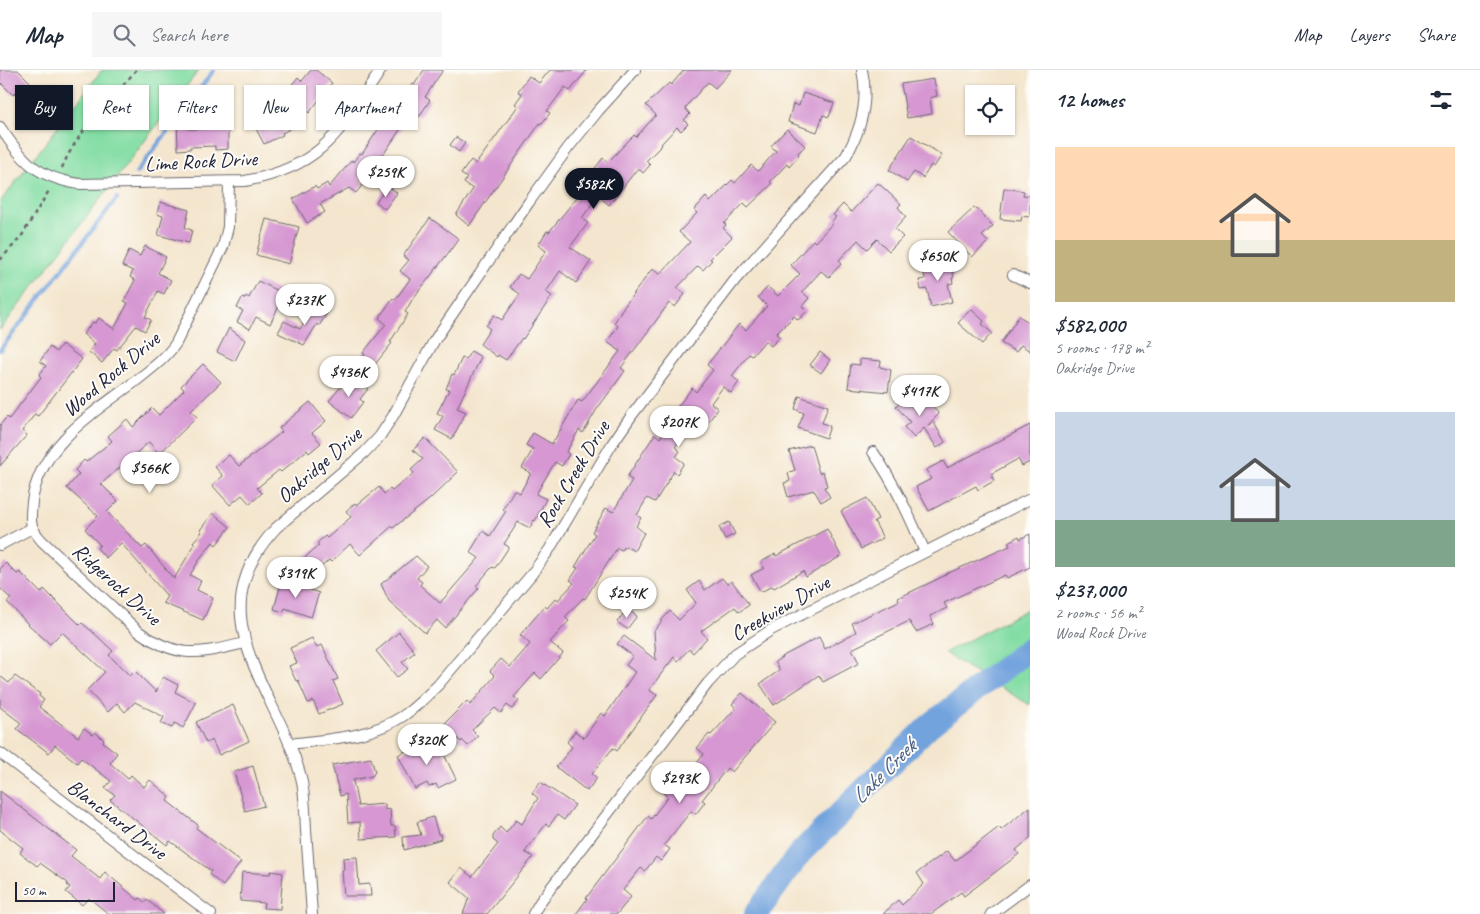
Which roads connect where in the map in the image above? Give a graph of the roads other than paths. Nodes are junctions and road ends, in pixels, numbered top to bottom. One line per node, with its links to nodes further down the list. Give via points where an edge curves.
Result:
1 (380, 70): 5 (street, Lime Rock Drive, via 349,118 318,152 267,177)
2 (635, 70): 13 (street, Oakridge Drive, via 568,148 529,202 434,341 380,436 264,540 248,570 242,593)
3 (865, 71): 14 (street, Rock Creek Drive, via 864,107 858,133 846,156 729,288 612,444 531,576 438,685 402,716 369,731)
4 (0, 126): 5 (street, Lime Rock Drive, via 14,149 30,166 62,181 79,184)
5 (229, 182): 10 (street, Wood Rock Drive, via 228,227 223,247 176,343 166,356 61,443 39,476 33,493)
6 (1013, 275): 7 (street)
7 (1030, 283)
8 (873, 452): 12 (street, via 902,500)
9 (1030, 499): 12 (street, Creekview Drive)
10 (32, 528): 11 (street); 13 (street, Ridgerock Drive, via 62,560 153,642 191,653)
11 (0, 545)
12 (925, 552): 19 (street, Creekview Drive, via 771,630 735,654 708,683)
13 (245, 643): 14 (street, Oakridge Drive)
14 (289, 744): 18 (street, Oakridge Drive, via 301,777 304,798)
15 (0, 753): 17 (street, Blanchard Drive)
16 (1030, 884): 20 (street)
17 (211, 914)
18 (312, 914)
19 (533, 914)
20 (991, 914)

